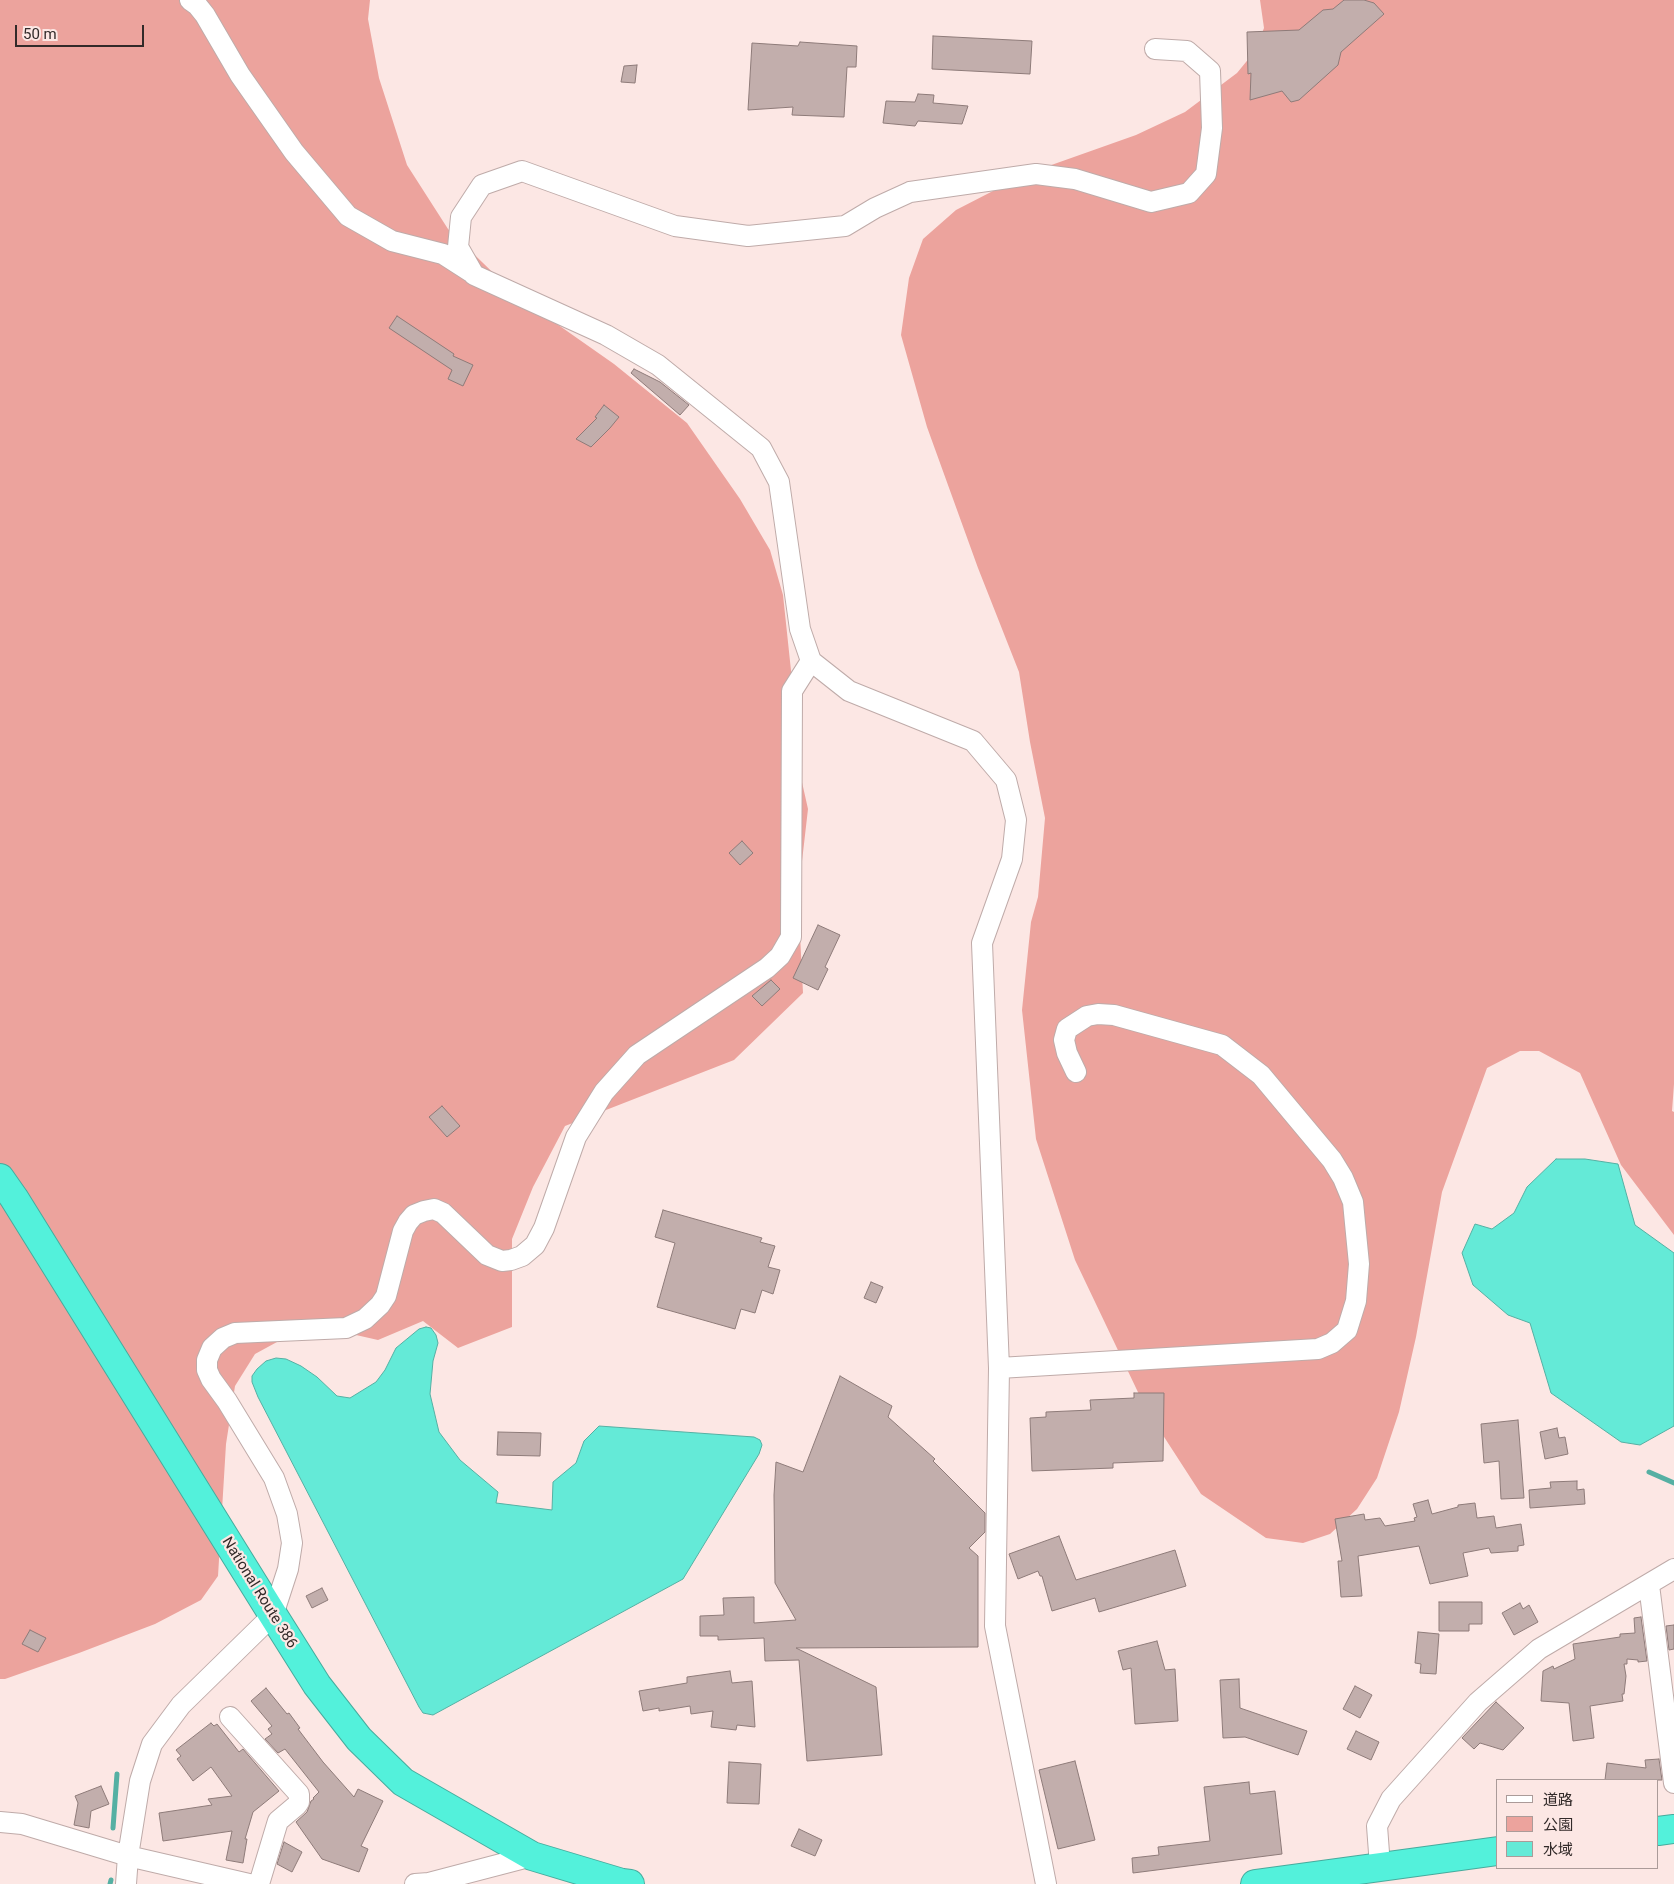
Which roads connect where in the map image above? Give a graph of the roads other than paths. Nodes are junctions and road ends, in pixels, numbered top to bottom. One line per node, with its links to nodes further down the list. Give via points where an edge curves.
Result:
1 (190, 0): 3 (street, via 205,15 240,76 294,152 348,216 392,241 443,254)
2 (1155, 49): 3 (street, via 1187,51 1210,71 1212,128 1206,174 1189,193 1151,202 1074,179 1036,174 910,192 874,208 845,226 748,236 675,226 522,171 482,185 461,217 458,247)
3 (474, 275): 4 (street, via 606,335 658,365 761,448 779,482 800,629)
4 (811, 661): 7 (street, via 849,691 973,740 1006,780 1016,820 1012,859 982,943); 10 (street, via 792,691 791,937 780,956 767,968 637,1055 604,1092 576,1137 535,1245 522,1256 502,1261 487,1255 443,1213 434,1209 424,1211 414,1215 403,1231 386,1296 365,1319 346,1328 235,1333 212,1348 207,1360 211,1379 274,1478 286,1514 292,1543 288,1569)
5 (1076, 1072): 7 (street, via 1066,1053 1064,1040 1067,1029 1088,1016 1098,1014 1114,1015 1222,1044 1261,1075 1332,1160 1343,1178 1353,1202 1356,1223 1359,1264 1356,1301 1347,1330 1332,1343 1318,1349)
6 (0, 1178): 10 (highway, National Route 386)
7 (999, 1368): 26 (street, via 995,1626)
8 (1674, 1569): 9 (street)
9 (1649, 1585): 12 (street); 19 (street, via 1539,1649 1478,1702 1391,1799 1377,1826)
10 (272, 1615): 17 (street, via 181,1705 152,1744 140,1781); 18 (highway, National Route 386, via 317,1685 359,1739 403,1782)
11 (230, 1717): 23 (street, via 299,1794 297,1805 278,1821)
12 (1674, 1783)
13 (0, 1822): 17 (street, via 22,1824)
14 (1674, 1829): 15 (highway)
15 (1659, 1831)
16 (1496, 1851): 19 (highway)
17 (128, 1856): 21 (street); 22 (street)
18 (532, 1856): 24 (street); 25 (highway, National Route 386)
19 (1380, 1866): 20 (highway)
20 (1292, 1882): 27 (highway)
21 (126, 1884)
22 (249, 1884)
23 (259, 1884)
24 (415, 1884)
25 (630, 1884)
26 (1046, 1884)
27 (1255, 1884)

